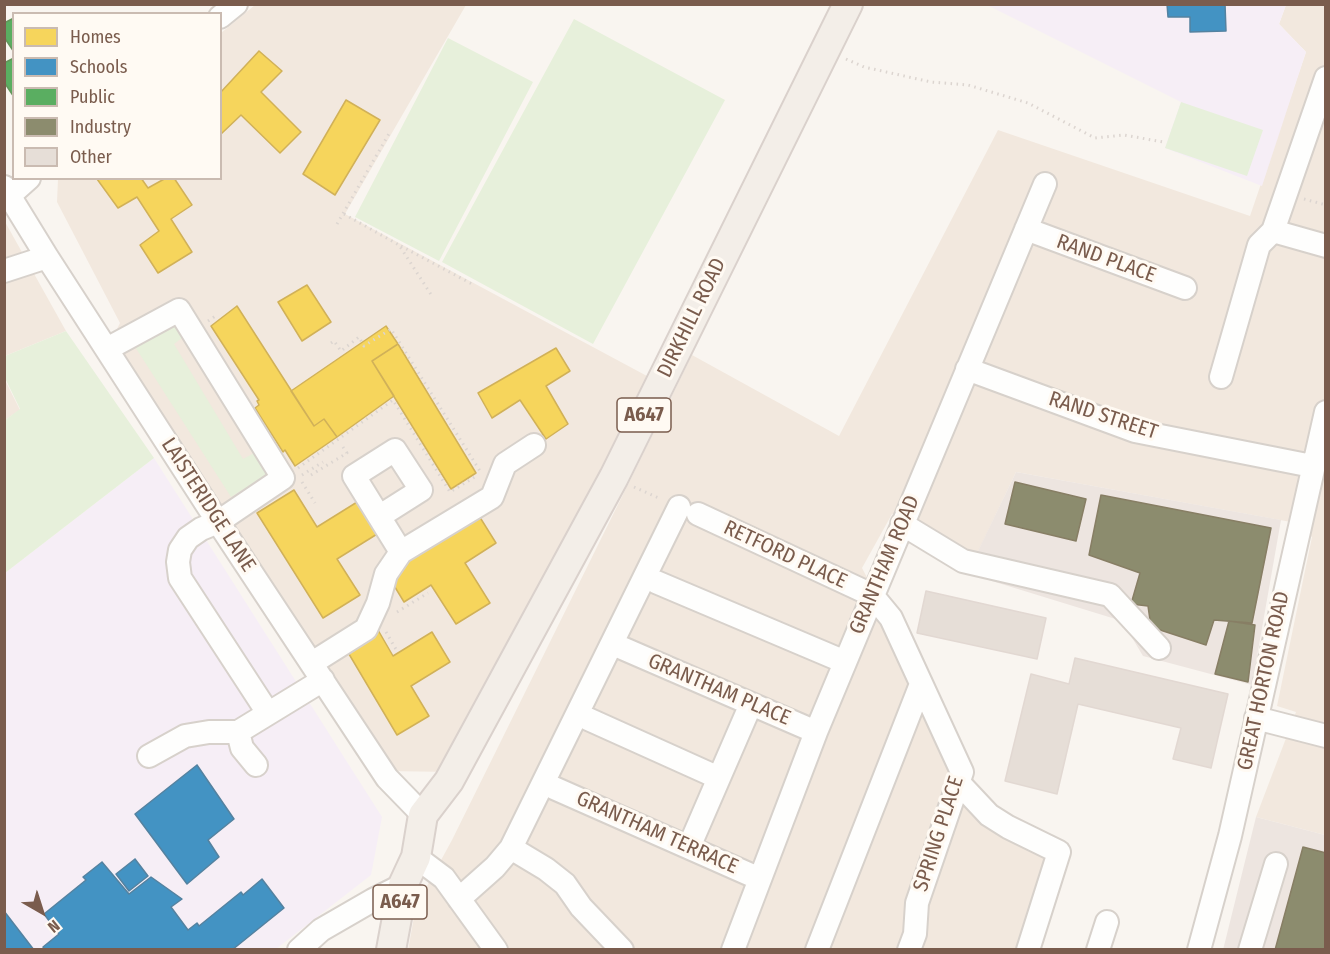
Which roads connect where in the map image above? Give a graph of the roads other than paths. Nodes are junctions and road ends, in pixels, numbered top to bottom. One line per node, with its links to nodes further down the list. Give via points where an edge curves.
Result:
1 (236, 4): 3 (street)
2 (848, 4): 43 (main road, DIRKHILL ROAD / A647, via 614,477 449,781)
3 (222, 15)
4 (1326, 78): 9 (street)
5 (26, 180): 7 (street)
6 (1045, 184): 8 (street, GRANTHAM ROAD)
7 (7, 191): 11 (street, LAISTERIDGE LANE)
8 (1026, 229): 13 (street, RAND PLACE); 15 (street, GRANTHAM ROAD)
9 (1273, 231): 10 (street); 16 (street, via 1259,245)
10 (1326, 246)
11 (47, 257): 12 (street); 14 (street, LAISTERIDGE LANE)
12 (4, 272)
13 (1185, 288)
14 (107, 349): 21 (street, LAISTERIDGE LANE); 21 (street, via 179,310 283,478)
15 (967, 369): 19 (street, RAND STREET, via 1135,431); 22 (street, GRANTHAM ROAD)
16 (1221, 377)
17 (1326, 412): 19 (street, GREAT HORTON ROAD)
18 (534, 445): 23 (street, via 505,464 492,497)
19 (1312, 466): 33 (street, GREAT HORTON ROAD)
20 (380, 516): 20 (street, via 355,495 354,476 396,450 421,490); 23 (street)
21 (218, 522): 29 (street, LAISTERIDGE LANE); 32 (street, via 188,538 180,550 180,578)
22 (902, 524): 25 (street, GRANTHAM ROAD); 27 (street, via 963,561 1110,595)
23 (401, 552): 29 (street, via 386,574 366,628)
24 (656, 582): 28 (street)
25 (872, 595): 28 (street, GRANTHAM ROAD); 30 (street, SPRING PLACE, via 891,618); 45 (street, RETFORD PLACE, via 689,511)
26 (622, 648): 31 (street, GRANTHAM PLACE)
27 (1160, 648)
28 (845, 662): 36 (street, GRANTHAM ROAD)
29 (317, 671): 32 (street); 43 (street, LAISTERIDGE LANE, via 387,778)
30 (921, 684): 41 (street, SPRING PLACE, via 962,772); 57 (street)
31 (751, 704): 36 (street, GRANTHAM PLACE); 40 (street)
32 (268, 713): 35 (street)
33 (1256, 718): 37 (street); 61 (street, GREAT HORTON ROAD)
34 (588, 719): 40 (street)
35 (238, 732): 38 (street, via 185,736); 39 (street, via 242,748)
36 (816, 732): 48 (street, GRANTHAM ROAD)
37 (1326, 736)
38 (149, 756)
39 (256, 765)
40 (719, 778): 44 (street)
41 (959, 783): 58 (street, SPRING PLACE, via 917,903 915,934); 59 (street, via 989,814 1059,852)
42 (554, 788): 44 (street, GRANTHAM TERRACE)
43 (423, 815): 46 (main road, A647)
44 (689, 847): 48 (street, GRANTHAM TERRACE)
45 (511, 848): 50 (street); 55 (street, via 565,884)
46 (416, 857): 49 (main road, A647); 50 (street, via 444,878)
47 (1276, 864): 62 (street)
48 (760, 879): 56 (street, GRANTHAM ROAD)
49 (403, 885): 52 (street, via 321,930); 53 (main road, A647)
50 (459, 899): 54 (street)
51 (1107, 922): 60 (street)
52 (299, 950)
53 (391, 950)
54 (496, 950)
55 (622, 950)
56 (733, 950)
57 (817, 950)
58 (909, 950)
59 (1028, 950)
60 (1098, 950)
61 (1199, 950)
62 (1250, 950)

